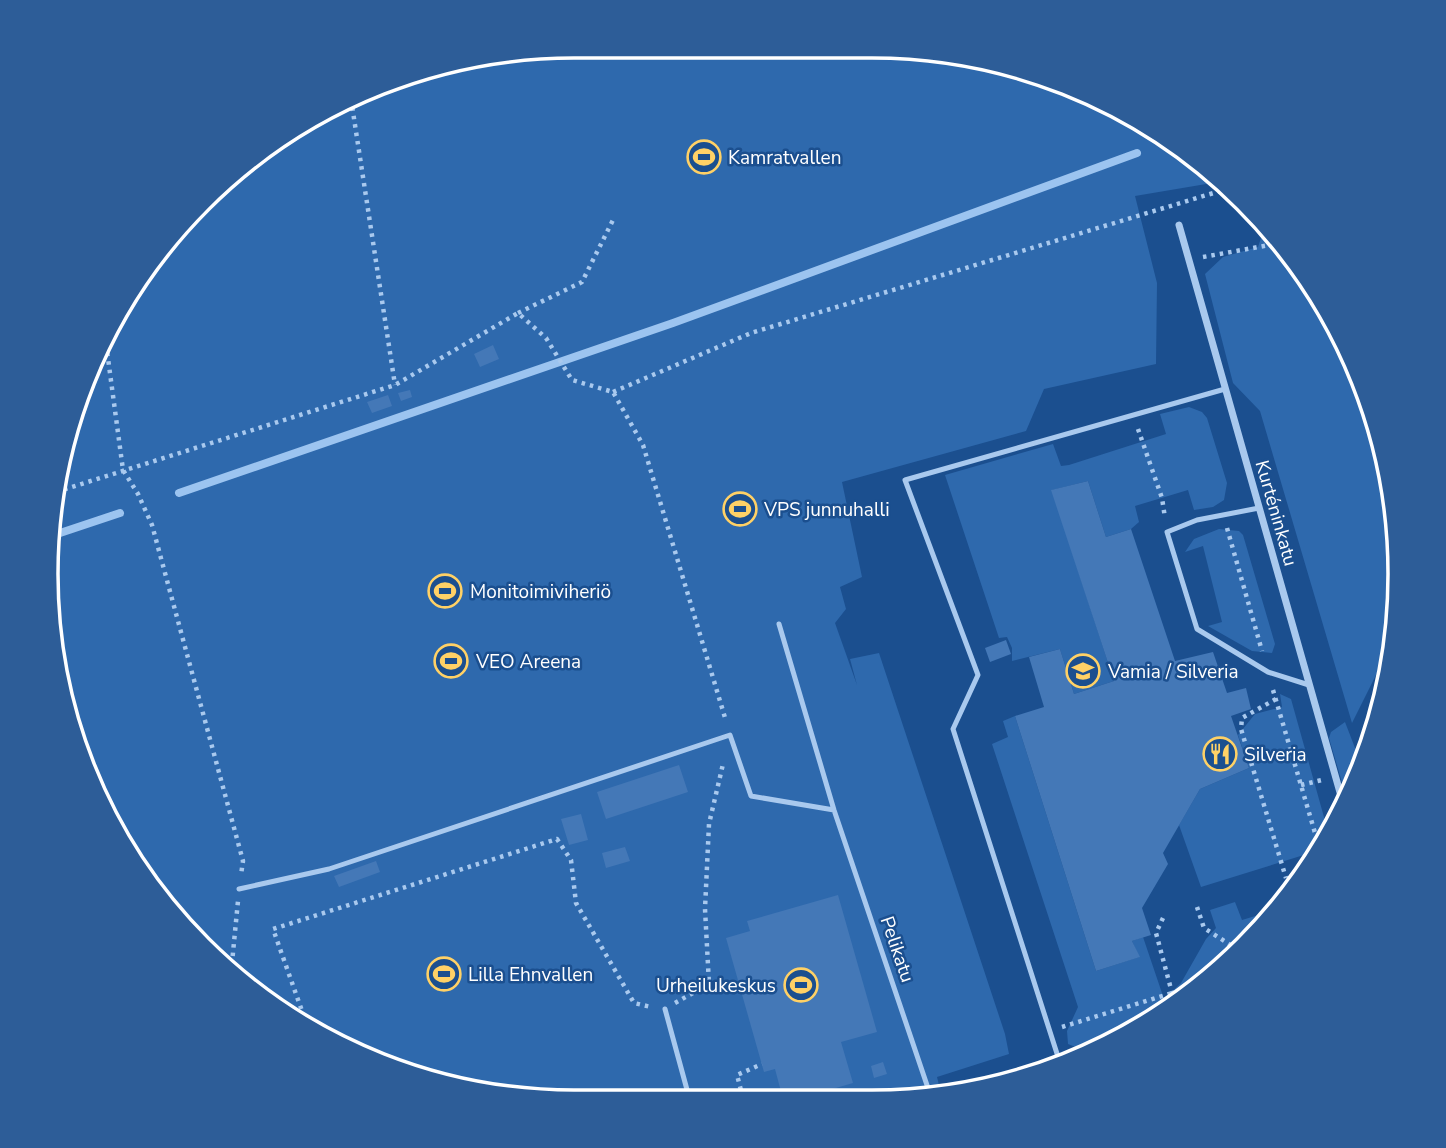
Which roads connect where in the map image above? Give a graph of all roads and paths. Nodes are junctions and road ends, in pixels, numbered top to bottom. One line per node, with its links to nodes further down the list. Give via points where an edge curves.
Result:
1 (352, 108): 9 (path)
2 (1218, 192): 11 (path, via 751,333)
3 (613, 220): 7 (path, via 582,282)
4 (1178, 225): 6 (street, Kurténinkatu)
5 (1269, 245): 6 (path)
6 (1188, 260): 10 (street, Kurténinkatu)
7 (519, 313): 9 (path); 11 (path, via 546,338 572,380)
8 (107, 354): 13 (path)
9 (395, 385): 13 (path)
10 (1225, 389): 12 (lane); 15 (street, Kurténinkatu)
11 (613, 392): 20 (path, via 643,445)
12 (1133, 415): 16 (path, via 1161,498); 32 (lane, via 905,480 978,675 953,729)
13 (123, 470): 14 (path); 24 (path, via 152,525 243,861)
14 (65, 489)
15 (1259, 508): 16 (lane, via 1197,520); 18 (street, Kurténinkatu)
16 (1167, 532): 18 (lane, via 1197,629 1268,671)
17 (779, 624): 22 (lane, Pelikatu)
18 (1309, 685): 21 (street, Kurténinkatu)
19 (1276, 699): 23 (path, via 1242,718 1241,729)
20 (730, 735): 22 (lane, via 751,796); 24 (lane, via 329,869); 30 (path, via 709,824 705,909 709,984)
21 (1340, 792)
22 (834, 810): 35 (lane, Pelikatu)
23 (1286, 878)
24 (239, 889): 28 (path)
25 (1197, 907): 27 (path, via 1204,928)
26 (1163, 918): 29 (path, via 1156,933)
27 (1231, 945)
28 (231, 960)
29 (1172, 993): 32 (path)
30 (665, 1009): 31 (path, via 634,1003 576,903 571,860 557,839 273,929); 36 (lane)
31 (303, 1013)
32 (1050, 1031): 33 (lane)
33 (1058, 1056)
34 (762, 1064): 37 (path, via 737,1076)
35 (928, 1087)
36 (687, 1090)
37 (741, 1090)

